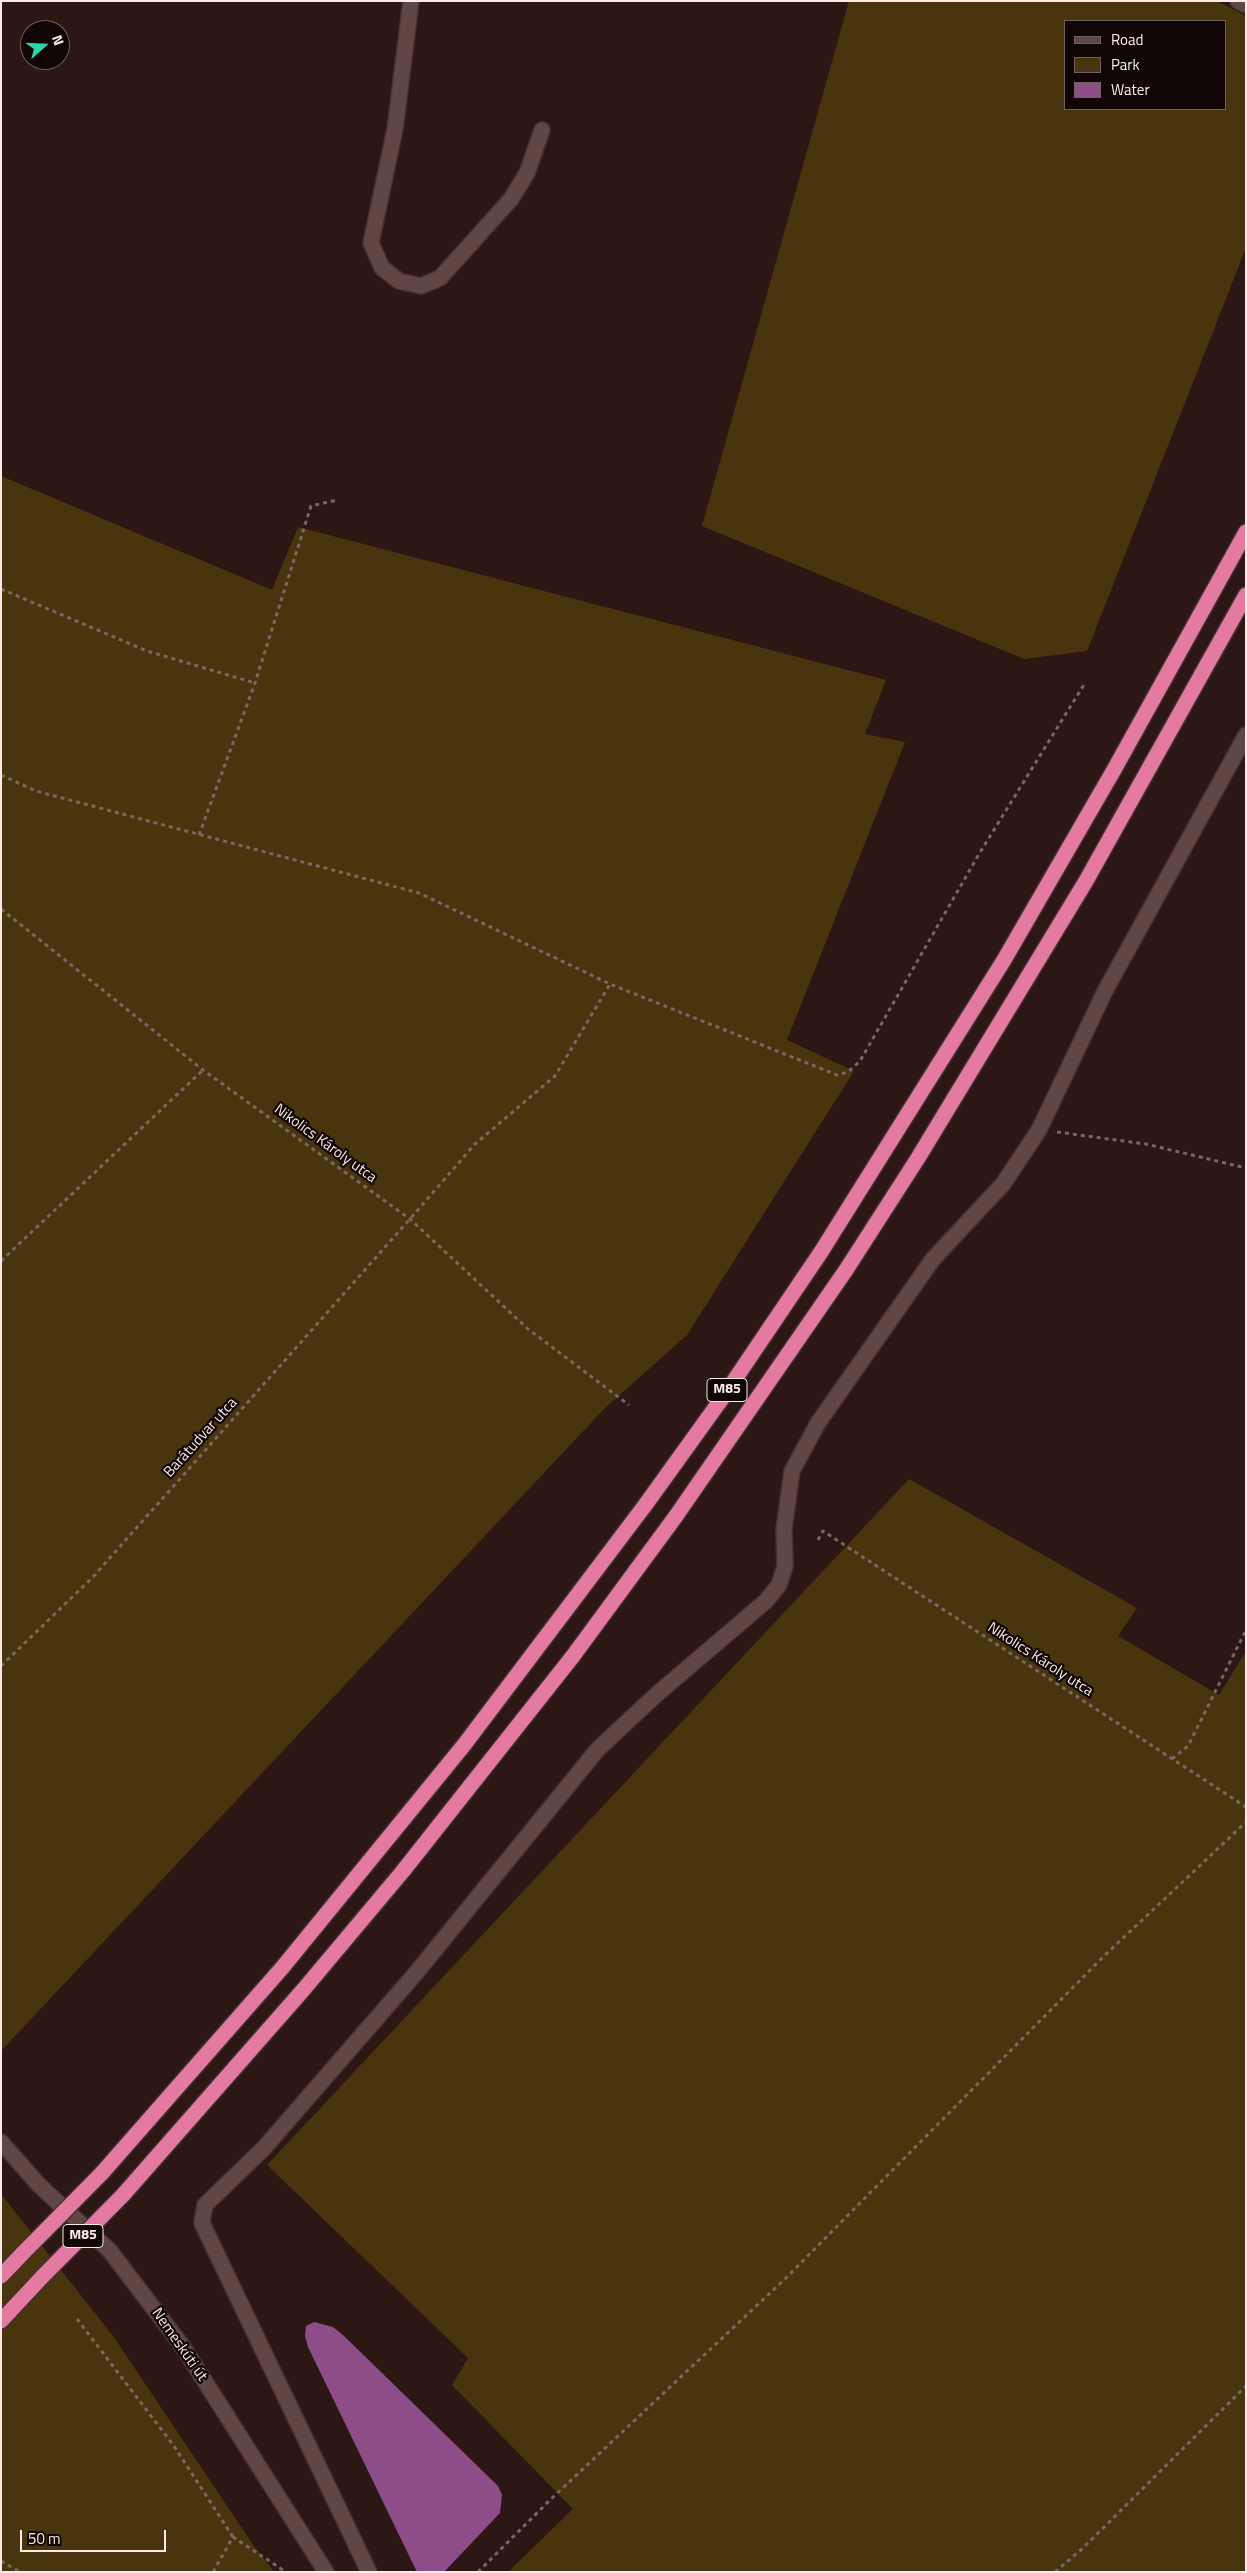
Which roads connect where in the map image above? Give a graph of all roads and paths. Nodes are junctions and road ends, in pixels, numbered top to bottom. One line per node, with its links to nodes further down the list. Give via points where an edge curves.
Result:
1 (411, 1): 4 (street, via 394,129 370,243 382,268 399,281 421,286 440,278 511,199 527,173)
2 (1238, 1): 3 (street)
3 (1246, 5)
4 (542, 130)
5 (337, 500): 9 (path, via 311,506)
6 (1246, 532): 29 (highway, M85, bridge, via 1115,768 989,984 821,1252 723,1397 551,1632 446,1768 282,1968 102,2173)
7 (1, 589): 9 (path, via 147,651)
8 (1246, 595): 31 (highway, M85, bridge, via 1139,789 948,1110 846,1270 681,1508 573,1656 409,1864 123,2195)
9 (255, 683): 13 (path)
10 (1085, 683): 15 (path, via 979,854 860,1061 848,1072 837,1075 828,1072)
11 (1246, 735): 17 (street, via 1105,991)
12 (1, 774): 13 (path, via 36,791)
13 (199, 835): 15 (path, via 419,894)
14 (2, 912): 16 (path, Nikolics Károly utca)
15 (610, 984): 19 (path, Barátudvar utca, via 555,1076 475,1144)
16 (203, 1070): 19 (path, Nikolics Károly utca); 20 (path)
17 (1039, 1130): 18 (path, via 1146,1144); 39 (street, via 1003,1184 933,1259 818,1423 792,1471 784,1529 785,1566 779,1585 766,1601 598,1749 416,1973 264,2148 206,2205 202,2223)
18 (1246, 1168)
19 (410, 1219): 21 (path, Nikolics Károly utca, via 528,1329); 24 (path, Barátudvar utca, via 93,1577)
20 (1, 1261)
21 (629, 1404)
22 (818, 1540): 25 (path, Nikolics Károly utca, via 823,1531)
23 (1246, 1630): 25 (path, via 1188,1746)
24 (1, 1666)
25 (1172, 1760): 26 (path, Nikolics Károly utca)
26 (1246, 1807)
27 (1246, 1822): 40 (path, via 1103,1957 785,2279)
28 (1, 2142): 38 (street, Nemeskúti út, via 39,2185 110,2251 183,2347)
29 (1, 2276)
30 (77, 2319): 33 (path, via 174,2446)
31 (1, 2321)
32 (1246, 2386): 41 (path, via 1082,2550)
33 (233, 2537): 36 (path); 37 (path)
34 (1, 2561): 35 (path)
35 (20, 2572)
36 (213, 2572)
37 (286, 2572)
38 (326, 2572)
39 (369, 2572)
40 (478, 2572)
41 (1055, 2572)

